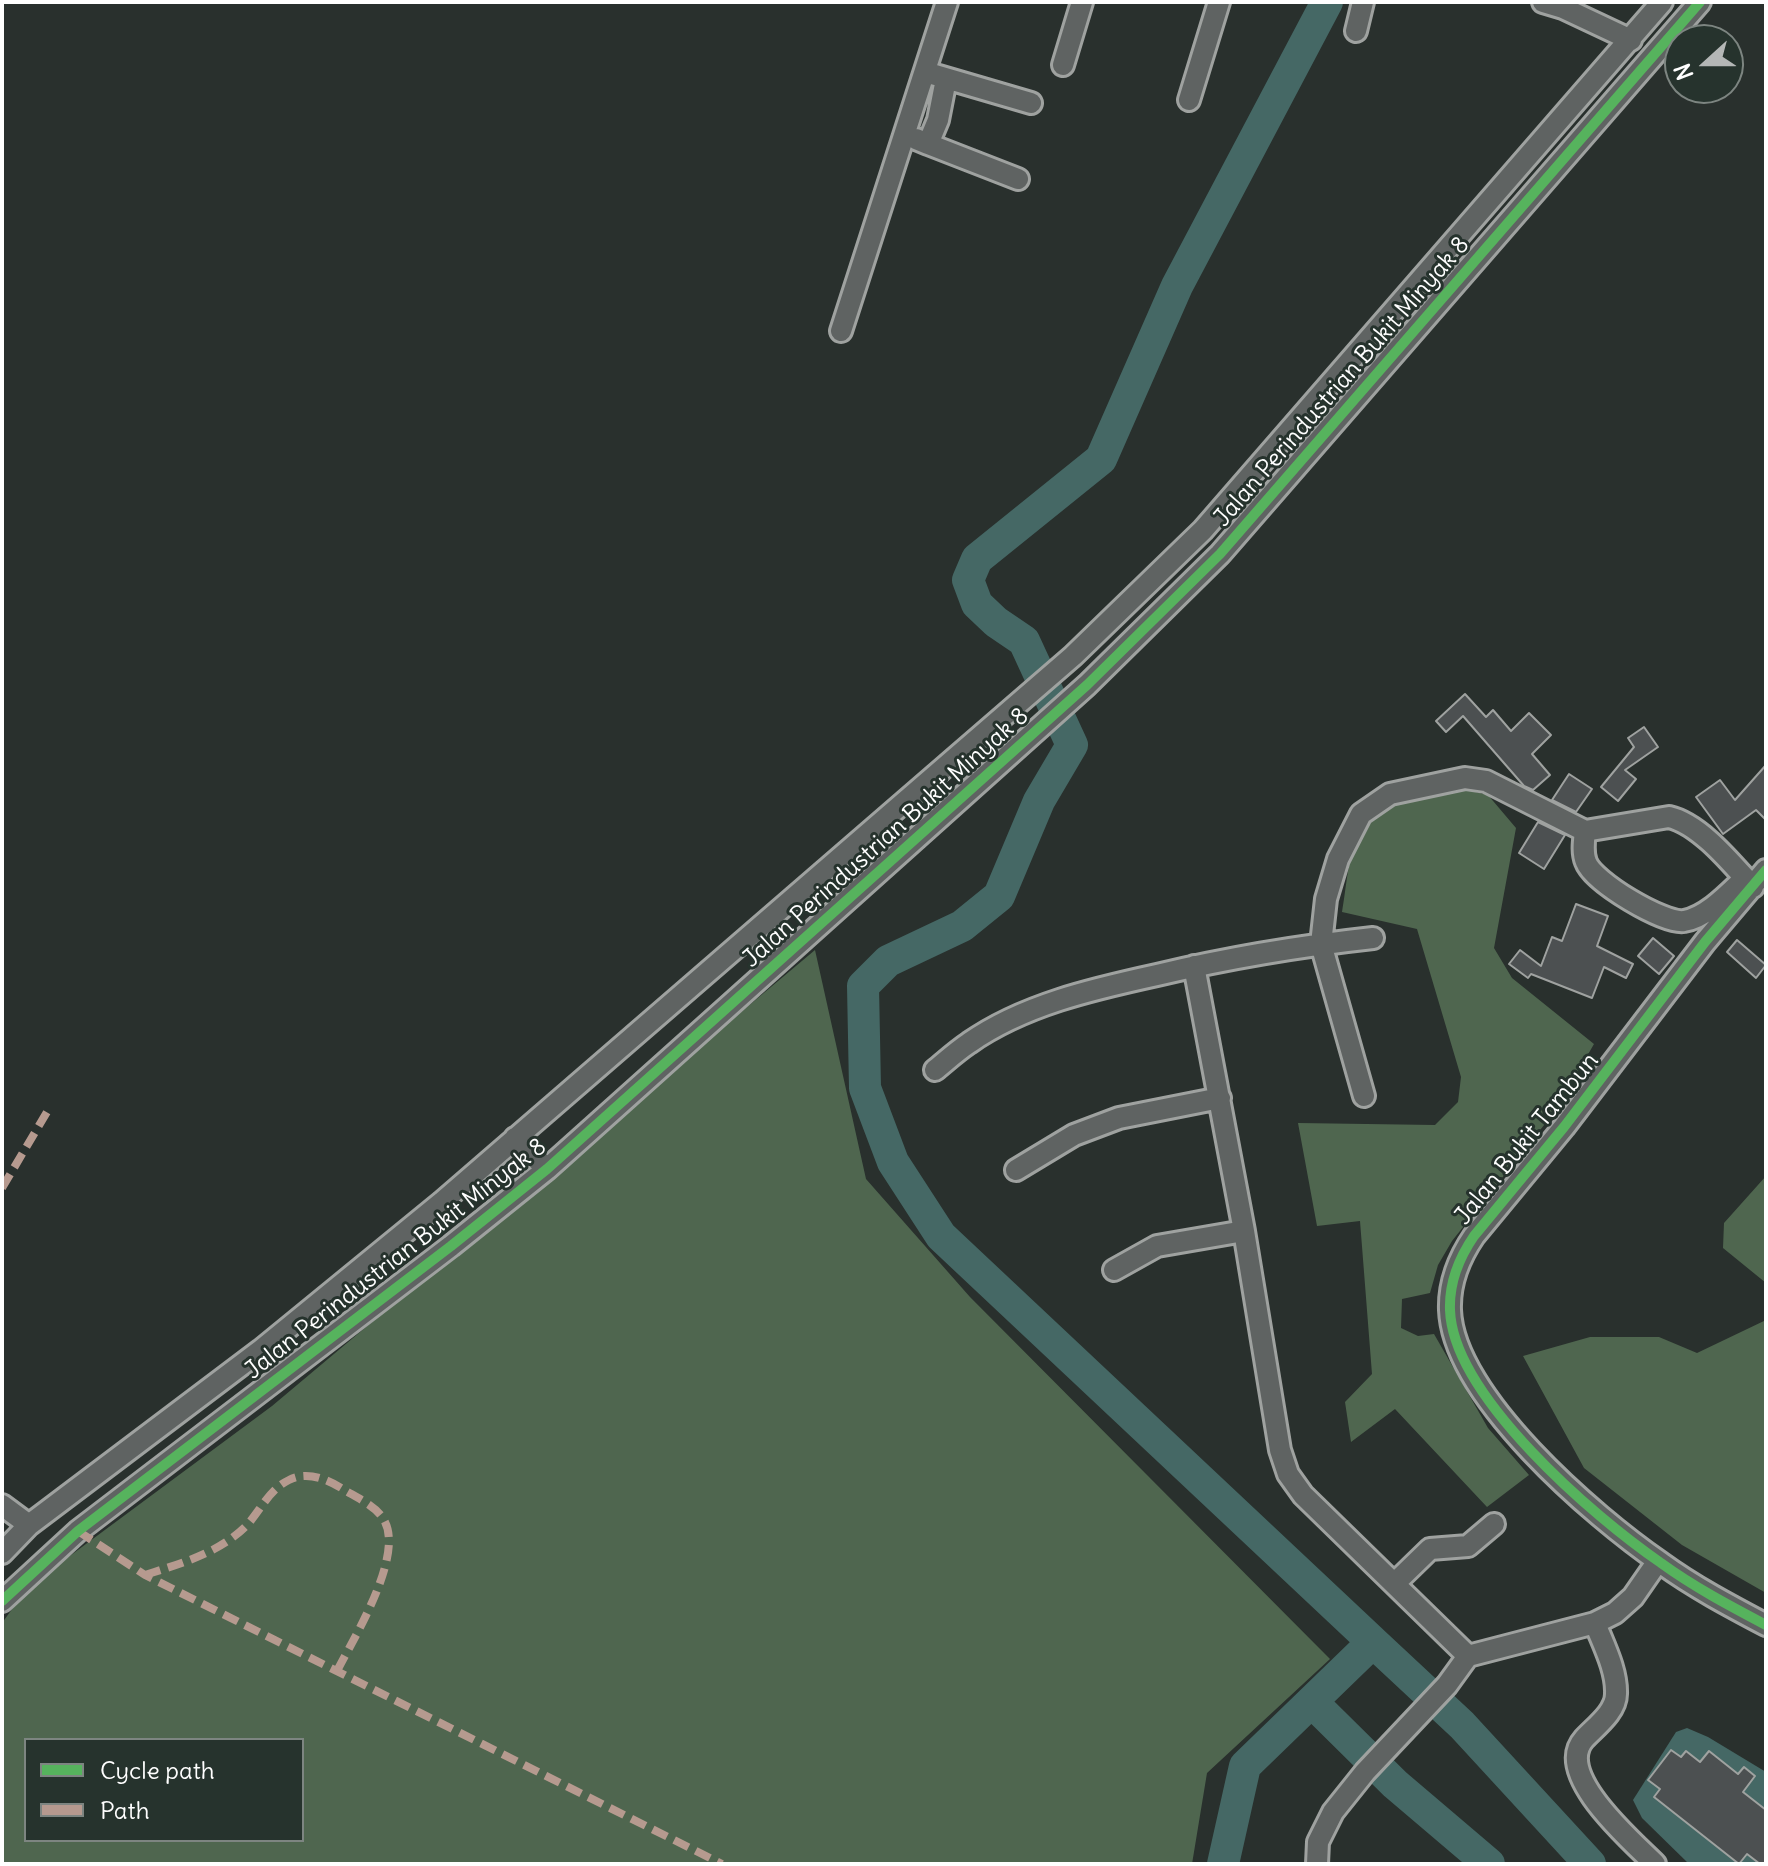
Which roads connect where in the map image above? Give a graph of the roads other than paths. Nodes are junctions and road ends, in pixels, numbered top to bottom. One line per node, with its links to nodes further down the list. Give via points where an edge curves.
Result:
1 (947, 2): 11 (street)
2 (1082, 2): 10 (street)
3 (1219, 2): 13 (street)
4 (1363, 2): 8 (street)
5 (1662, 2): 9 (street, Jalan Perindustrian Bukit Minyak 8)
6 (1700, 2): 28 (street, Jalan Perindustrian Bukit Minyak 8, via 1220,554 1028,739)
7 (1557, 4): 9 (street)
8 (1356, 31)
9 (1631, 40): 27 (street, Jalan Perindustrian Bukit Minyak 8, via 1203,530 1073,656)
10 (1063, 65)
11 (925, 72): 12 (street); 15 (street)
12 (946, 79): 14 (street); 16 (street)
13 (1189, 100)
14 (1031, 103)
15 (904, 135): 16 (street); 18 (street)
16 (928, 144): 17 (street)
17 (1018, 179)
18 (841, 331)
19 (1585, 831): 20 (street, via 1669,817 1694,828); 20 (street, via 1586,863 1594,875 1672,921 1704,912); 22 (street, via 1486,781 1465,778 1390,794 1361,814 1338,859)
20 (1759, 876): 36 (street, Jalan Bukit Tambun, via 1474,1236 1462,1254 1452,1289 1450,1312 1459,1345 1496,1409 1572,1492)
21 (1373, 938): 22 (street)
22 (1321, 944): 23 (street); 25 (street)
23 (1194, 966): 24 (street, via 1087,991 1016,1018 970,1042); 26 (street)
24 (935, 1070)
25 (1364, 1096)
26 (1220, 1098): 29 (street, via 1119,1118 1074,1135); 30 (street)
27 (515, 1138): 28 (street); 34 (street, Jalan Perindustrian Bukit Minyak 8, via 261,1350)
28 (547, 1169): 38 (street, Jalan Perindustrian Bukit Minyak 8, via 78,1531)
29 (1016, 1170)
30 (1244, 1231): 31 (street, via 1157,1246); 37 (street, via 1288,1474 1303,1495)
31 (1114, 1270)
32 (2, 1505): 34 (street)
33 (1494, 1524): 37 (street, via 1468,1546 1430,1549)
34 (29, 1525): 35 (street, Jalan Perindustrian Bukit Minyak 8)
35 (2, 1553)
36 (1658, 1561): 39 (street, via 1633,1597); 40 (street, Jalan Bukit Tambun)
37 (1395, 1583): 41 (street)
38 (2, 1601)
39 (1595, 1623): 41 (street); 43 (street, via 1609,1661 1615,1704 1580,1743 1579,1772 1615,1825)
40 (1766, 1625)
41 (1468, 1656): 42 (street, via 1333,1812 1318,1842)
42 (1317, 1864)
43 (1655, 1864)

